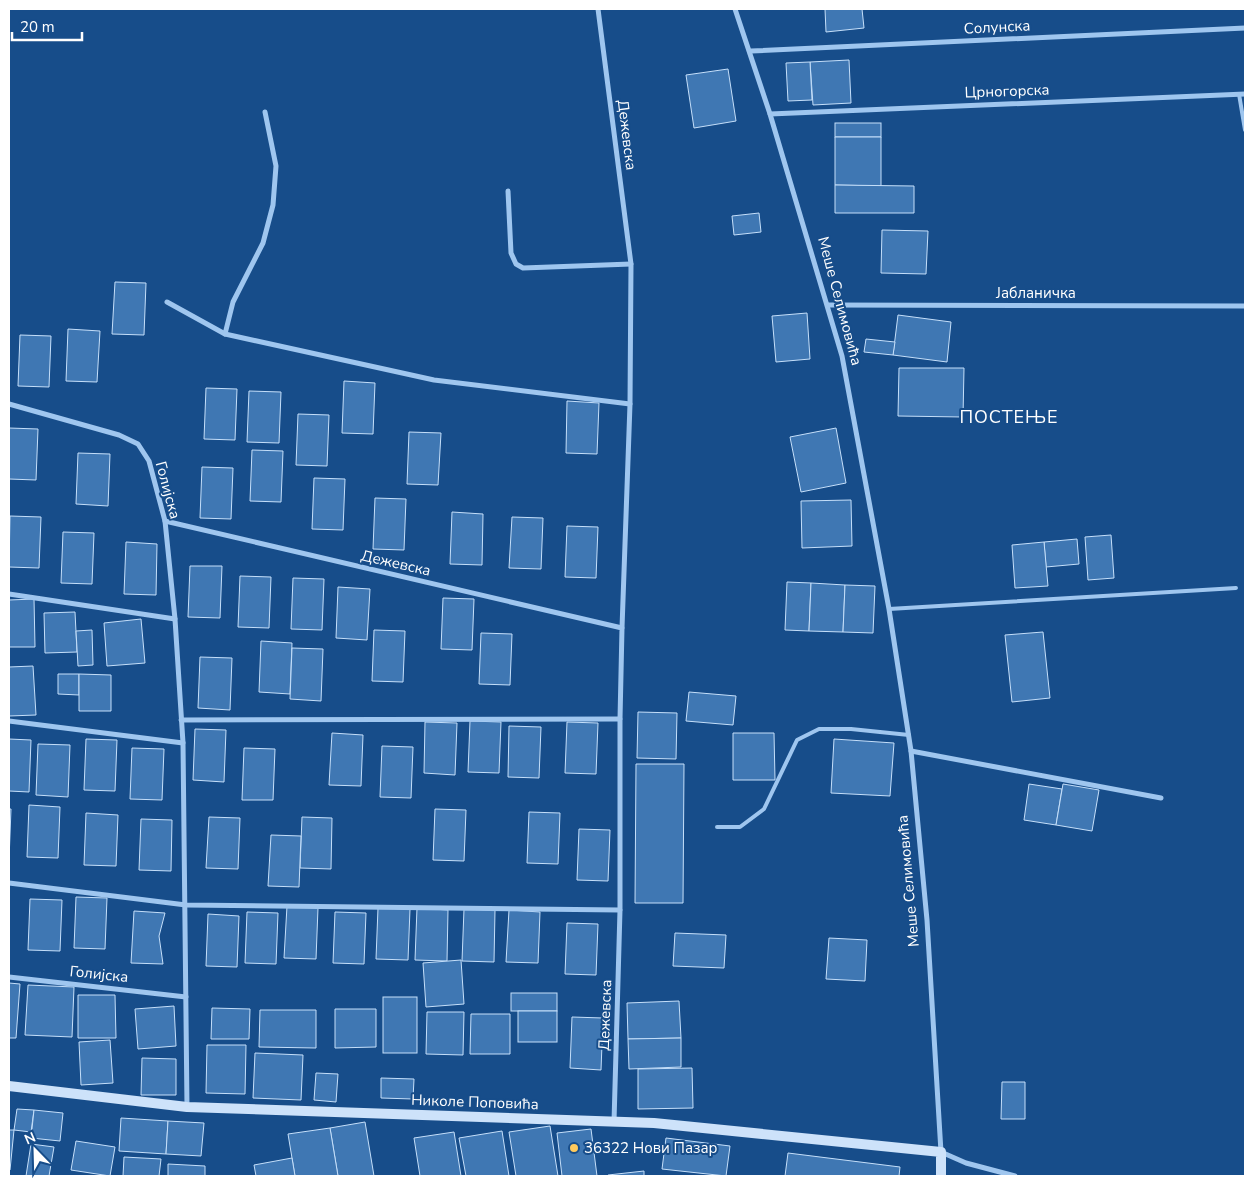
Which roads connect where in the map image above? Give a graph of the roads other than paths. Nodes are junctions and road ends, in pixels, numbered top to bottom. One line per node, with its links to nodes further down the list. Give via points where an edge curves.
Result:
1 (598, 9): 11 (street, Дежевска)
2 (736, 9): 4 (street, Меше Селимовића)
3 (1245, 28): 4 (street, Солунска)
4 (750, 51): 8 (street, Меше Селимовића)
5 (1239, 94): 6 (street, Црногорска); 8 (street, Црногорска); 9 (lane)
6 (1245, 94)
7 (265, 112): 15 (street, via 276,166 273,205 263,243 233,302)
8 (770, 114): 13 (street, Меше Селимовића)
9 (1245, 130)
10 (508, 191): 11 (street, via 511,253 516,264 523,268)
11 (631, 264): 17 (street, Дежевска)
12 (167, 302): 15 (street)
13 (828, 305): 14 (street, Јабланичка); 21 (street, Меше Селимовића, via 842,356)
14 (1245, 306)
15 (225, 334): 17 (street, via 434,380)
16 (9, 404): 18 (street, Голијска, via 119,435 138,444 149,461)
17 (630, 404): 23 (street, Дежевска)
18 (164, 521): 22 (street, Голијска); 23 (street, Дежевска)
19 (1236, 588): 21 (lane)
20 (9, 594): 22 (street)
21 (889, 609): 27 (street, Меше Селимовића)
22 (175, 620): 25 (street, Голијска)
23 (622, 628): 24 (street, Дежевска)
24 (620, 718): 25 (street); 34 (street, Дежевска)
25 (181, 720): 28 (street, Голијска)
26 (9, 721): 28 (street)
27 (909, 735): 29 (street, Меше Селимовића); 31 (lane, via 819,728 797,740 764,809 740,827)
28 (183, 743): 33 (street, Голијска)
29 (911, 751): 30 (street); 40 (street, Меше Селимовића, via 927,920)
30 (1161, 798)
31 (717, 827)
32 (9, 882): 33 (street)
33 (186, 905): 34 (street); 36 (street, Голијска)
34 (620, 910): 39 (street, Дежевска)
35 (9, 977): 36 (street, Голијска)
36 (186, 997): 38 (street, Голијска)
37 (9, 1086): 38 (main road, Николе Поповића)
38 (187, 1107): 39 (main road, Николе Поповића)
39 (614, 1122): 40 (main road, Николе Поповића, via 654,1123)
40 (941, 1152): 41 (main road, Меше Селимовића); 42 (street)
41 (941, 1176)
42 (1015, 1176)

